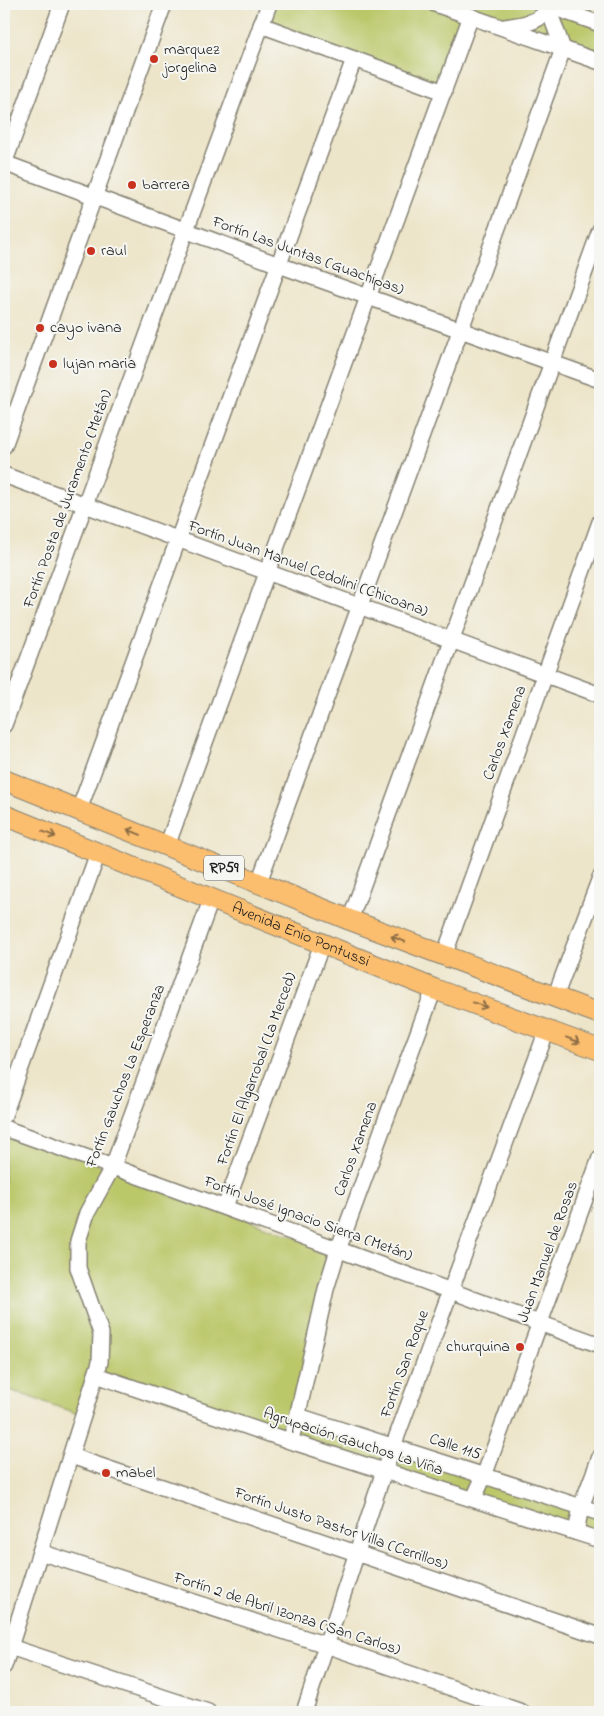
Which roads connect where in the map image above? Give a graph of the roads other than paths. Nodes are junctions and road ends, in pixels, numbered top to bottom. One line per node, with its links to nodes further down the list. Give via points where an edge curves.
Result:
1 (62, 4): 14 (street)
2 (164, 4): 15 (street)
3 (269, 4): 8 (street, Fortín Posta de Juramento (Metán))
4 (435, 4): 6 (street)
5 (549, 5): 7 (street); 9 (street, via 544,15 533,22); 10 (street)
6 (471, 16): 9 (street); 13 (street)
7 (600, 24)
8 (261, 25): 11 (street); 17 (street, Fortín Posta de Juramento (Metán))
9 (504, 27): 10 (street)
10 (564, 49): 12 (street); 20 (street)
11 (354, 59): 13 (street); 18 (street)
12 (600, 62)
13 (444, 92): 19 (street)
14 (4, 163): 15 (street, Fortín Las Juntas (Guachipas))
15 (95, 197): 17 (street, Fortín Las Juntas (Guachipas)); 23 (street)
16 (600, 230): 21 (street)
17 (186, 231): 18 (street, Fortín Las Juntas (Guachipas)); 25 (street, Fortín Posta de Juramento (Metán))
18 (279, 265): 19 (street, Fortín Las Juntas (Guachipas)); 27 (street)
19 (370, 297): 20 (street, Fortín Las Juntas (Guachipas)); 28 (street)
20 (461, 330): 21 (street, Fortín Las Juntas (Guachipas)); 29 (street)
21 (552, 362): 22 (street, Fortín Las Juntas (Guachipas)); 30 (street)
22 (600, 380)
23 (4, 446)
24 (4, 475): 25 (street, Fortín Juan Manuel Cedolini (Chicoana))
25 (84, 506): 27 (street, Fortín Juan Manuel Cedolini (Chicoana)); 33 (street, Fortín Posta de Juramento (Metán))
26 (600, 522): 31 (street, Carlos Xamena)
27 (177, 540): 28 (street, Fortín Juan Manuel Cedolini (Chicoana)); 35 (street)
28 (268, 573): 29 (street, Fortín Juan Manuel Cedolini (Chicoana)); 37 (street)
29 (360, 608): 30 (street, Fortín Juan Manuel Cedolini (Chicoana)); 40 (street)
30 (450, 641): 31 (street, Fortín Juan Manuel Cedolini (Chicoana)); 42 (street)
31 (545, 676): 32 (street, Fortín Juan Manuel Cedolini (Chicoana)); 44 (street, Carlos Xamena)
32 (600, 695)
33 (4, 725)
34 (4, 780): 35 (main road, Avenida Enio Pontussi / RP59)
35 (79, 810): 37 (main road, Avenida Enio Pontussi / RP59, one-way to 35)
36 (4, 816): 38 (main road, Avenida Enio Pontussi / RP59, one-way to 38)
37 (167, 846): 40 (main road, Avenida Enio Pontussi / RP59)
38 (98, 854): 41 (main road, Avenida Enio Pontussi / RP59); 50 (street)
39 (600, 878): 46 (street)
40 (259, 882): 42 (main road, Avenida Enio Pontussi / RP59)
41 (211, 900): 43 (main road, Avenida Enio Pontussi / RP59); 53 (street, Fortín Gauchos La Esperanza)
42 (350, 920): 44 (main road, Avenida Enio Pontussi / RP59, one-way to 42)
43 (322, 944): 45 (main road, Avenida Enio Pontussi / RP59); 54 (street, Fortín El Algarrobal (La Merced))
44 (444, 956): 46 (main road, Avenida Enio Pontussi / RP59)
45 (434, 989): 48 (main road, Avenida Enio Pontussi / RP59, one-way to 48); 55 (street, Carlos Xamena)
46 (556, 997): 47 (main road, Avenida Enio Pontussi / RP59)
47 (600, 1014)
48 (546, 1030): 49 (main road, Avenida Enio Pontussi / RP59, one-way to 49); 56 (street, Fortín San Roque)
49 (600, 1050)
50 (4, 1115)
51 (4, 1128): 53 (street, Fortín José Ignacio Sierra (Metán))
52 (600, 1158): 57 (street, Juan Manuel de Rosas)
53 (113, 1166): 54 (street, Fortín José Ignacio Sierra (Metán)); 59 (street, Fortín Gauchos La Esperanza, via 87,1214 77,1253 78,1268 101,1333)
54 (225, 1206): 55 (street, Fortín José Ignacio Sierra (Metán))
55 (338, 1250): 56 (street, Fortín José Ignacio Sierra (Metán)); 60 (street, Carlos Xamena, via 326,1289)
56 (451, 1290): 57 (street, Fortín José Ignacio Sierra (Metán)); 62 (street, Fortín San Roque)
57 (540, 1324): 58 (street, Fortín José Ignacio Sierra (Metán)); 66 (street, Juan Manuel de Rosas)
58 (600, 1345)
59 (96, 1376): 61 (street, Agrupación Gauchos La Viña); 63 (street, Fortín Gauchos La Esperanza)
60 (298, 1416): 61 (street, Carlos Xamena); 62 (street, Calle 115)
61 (290, 1441): 65 (street, Agrupación Gauchos La Viña)
62 (394, 1446): 65 (street, Fortín San Roque); 66 (street, Calle 115)
63 (71, 1456): 72 (street, Fortín Gauchos La Esperanza); 73 (street, Fortín Justo Pastor Villa (Cerrillos))
64 (600, 1457): 68 (street)
65 (384, 1471): 67 (street, Agrupación Gauchos La Viña); 73 (street, Fortín San Roque)
66 (484, 1476): 67 (street, Juan Manuel de Rosas); 68 (street, Calle 115)
67 (474, 1498): 70 (street, Agrupación Gauchos La Viña)
68 (582, 1507): 69 (street, Calle 115); 70 (street)
69 (600, 1513)
70 (576, 1532): 71 (street, Agrupación Gauchos La Viña)
71 (600, 1540)
72 (40, 1552): 75 (street, Fortín 2 de Abril Izonza (San Carlos)); 76 (street, Fortín Gauchos La Esperanza)
73 (356, 1553): 74 (street, Fortín Justo Pastor Villa (Cerrillos)); 75 (street, Fortín San Roque)
74 (600, 1636)
75 (326, 1645): 79 (street, Fortín San Roque); 80 (street, Fortín 2 de Abril Izonza (San Carlos))
76 (10, 1646): 77 (street, Fortín Gauchos La Esperanza); 78 (street)
77 (4, 1666)
78 (208, 1712)
79 (304, 1712)
80 (522, 1712)

